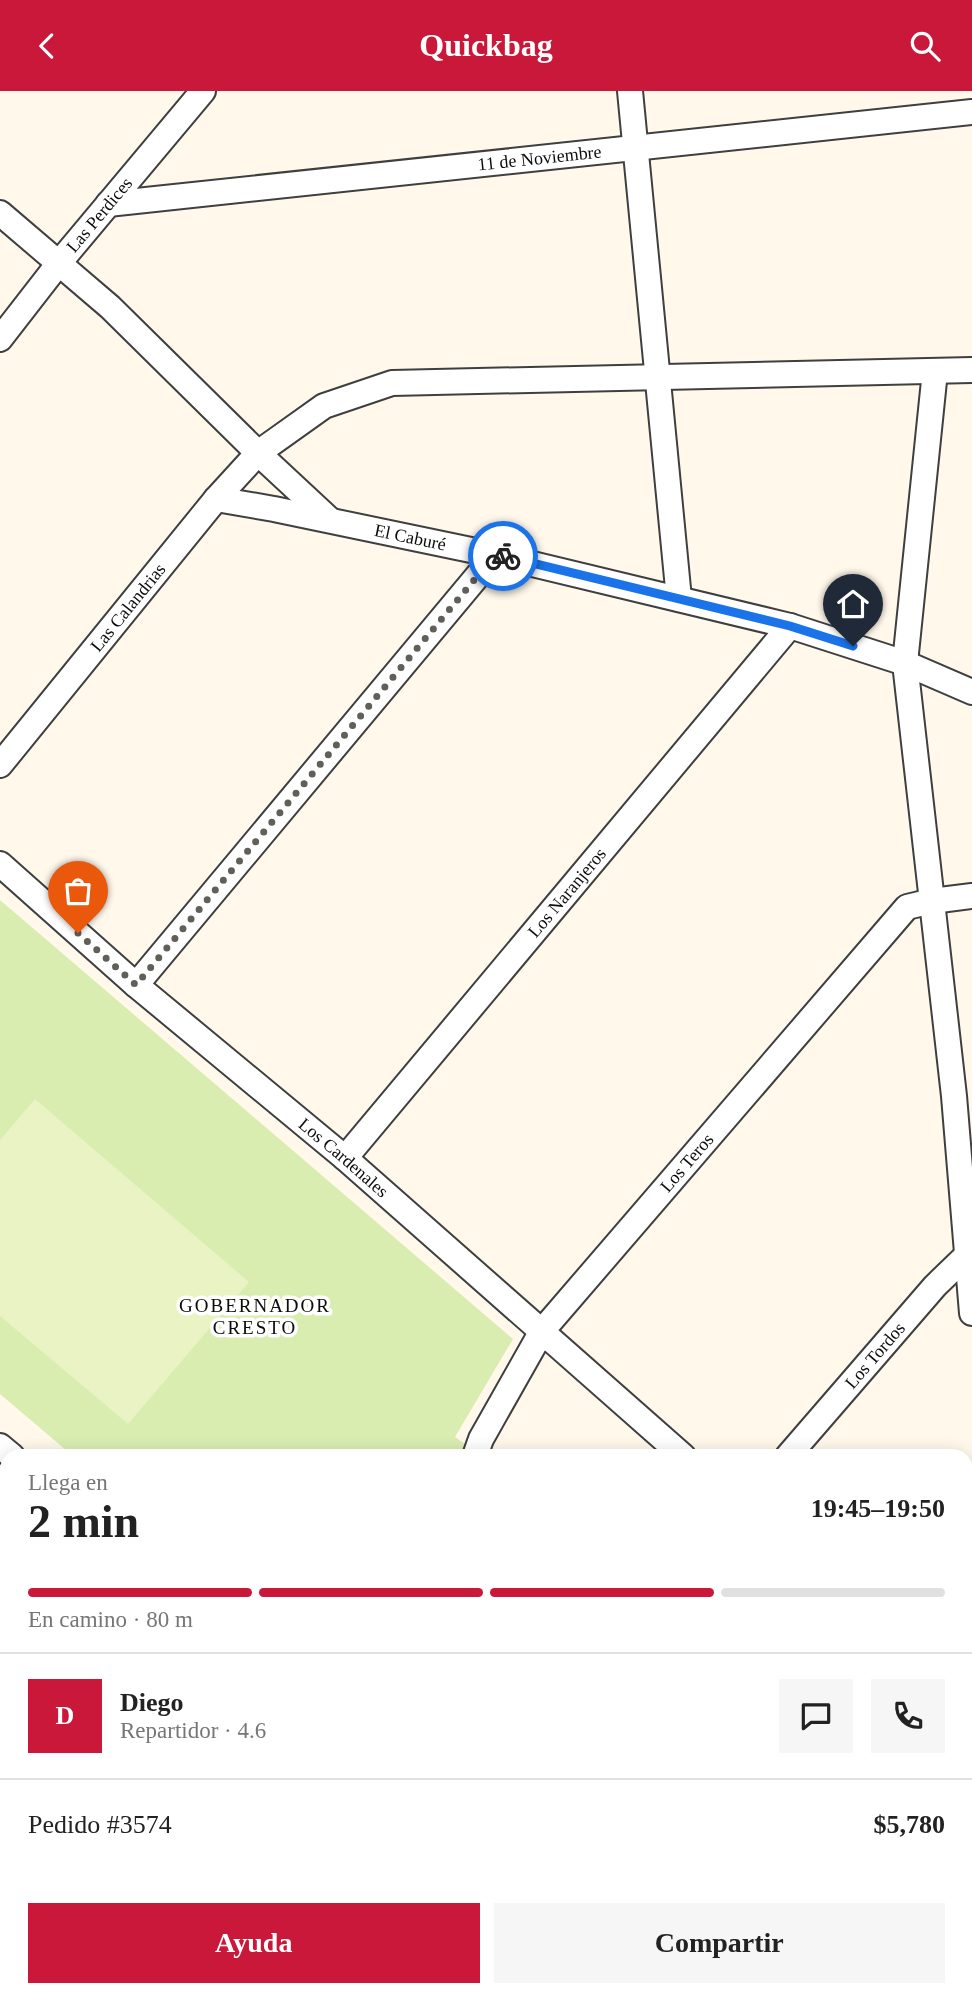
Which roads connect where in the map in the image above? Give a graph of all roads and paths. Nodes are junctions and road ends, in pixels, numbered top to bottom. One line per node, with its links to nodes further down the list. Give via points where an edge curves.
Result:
1 (203, 91): 5 (street, Las Perdices)
2 (630, 91): 4 (street)
3 (972, 112): 4 (street, 11 de Noviembre)
4 (635, 148): 5 (street, 11 de Noviembre); 11 (street)
5 (108, 204): 7 (street, Las Perdices)
6 (0, 213): 7 (street)
7 (59, 263): 8 (street, Las Perdices); 12 (street)
8 (0, 339)
9 (972, 370): 10 (street, Las Calandrias)
10 (935, 371): 11 (street, Las Calandrias); 18 (street)
11 (657, 377): 12 (street, Las Calandrias, via 392,383 324,406); 16 (street)
12 (258, 453): 13 (street, Las Calandrias); 14 (street)
13 (216, 499): 14 (street, El Caburé); 20 (street, Las Calandrias)
14 (331, 520): 15 (street, El Caburé)
15 (495, 555): 16 (street, El Caburé); 24 (street)
16 (679, 599): 17 (street, El Caburé)
17 (790, 626): 18 (street, El Caburé); 26 (street, Los Naranjeros)
18 (905, 663): 19 (street, El Caburé); 23 (street)
19 (972, 692)
20 (0, 765)
21 (0, 864): 24 (street, Los Cardenales)
22 (972, 896): 23 (street, Los Teros)
23 (932, 901): 25 (street); 29 (street, Los Teros, via 907,907)
24 (136, 985): 26 (street, Los Cardenales)
25 (963, 1095): 27 (street)
26 (345, 1158): 29 (street, Los Cardenales)
27 (966, 1256): 28 (street); 32 (street, Los Tordos)
28 (972, 1309)
29 (542, 1331): 30 (street, Los Teros); 31 (street, Los Cardenales)
30 (477, 1449)
31 (675, 1449)
32 (794, 1449)

